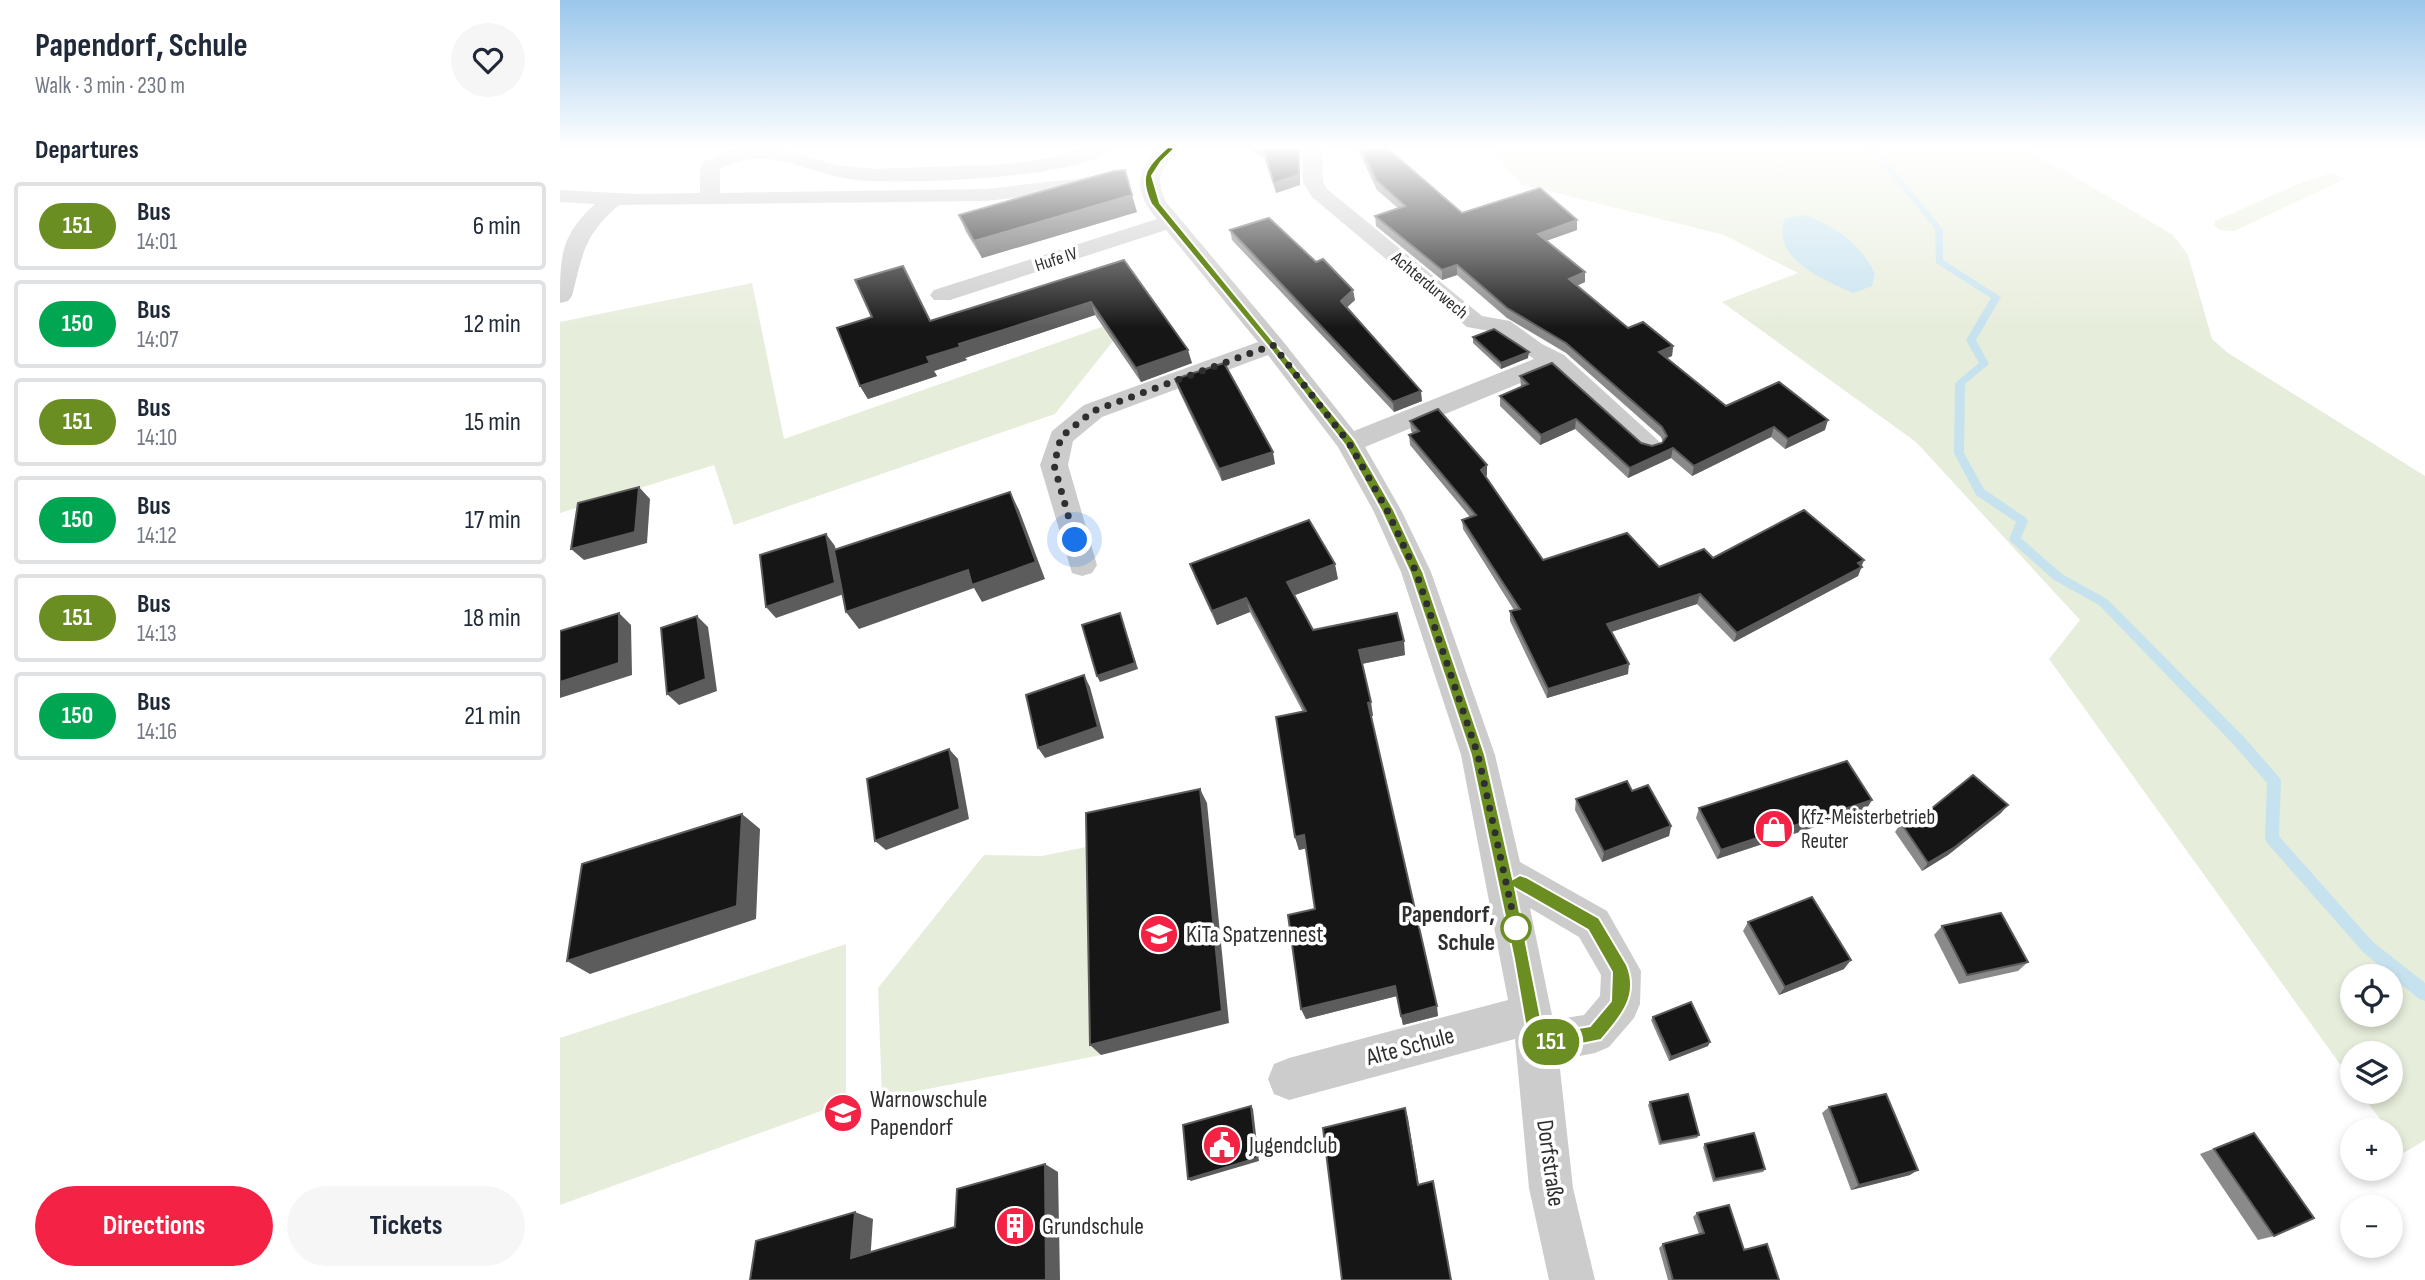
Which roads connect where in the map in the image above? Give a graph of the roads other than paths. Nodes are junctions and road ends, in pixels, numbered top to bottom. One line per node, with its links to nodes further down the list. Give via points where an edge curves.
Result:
1 (604, 208): 6 (street, via 576,236)
2 (1159, 208): 4 (street, Dorfstraße)
3 (1337, 208): 8 (street, Achterdurwech, via 1475,322 1502,326)
4 (1170, 222): 5 (street, Hufe IV); 7 (street, Dorfstraße)
5 (942, 295)
6 (560, 296)
7 (1273, 345): 9 (street, Dorfstraße); 11 (street, via 1093,411 1061,437 1054,465)
8 (1555, 360): 9 (street); 10 (street, Achterdurwech)
9 (1349, 443): 12 (street, Dorfstraße, via 1399,535 1441,639 1478,755)
10 (1650, 445)
11 (1082, 565)
12 (1504, 873): 13 (street, Dorfstraße); 13 (street, via 1593,924 1621,971 1620,1004 1595,1034)
13 (1534, 1029): 14 (street, Alte Schule); 15 (street, Dorfstraße, via 1551,1188)
14 (1289, 1079)
15 (1572, 1280)

